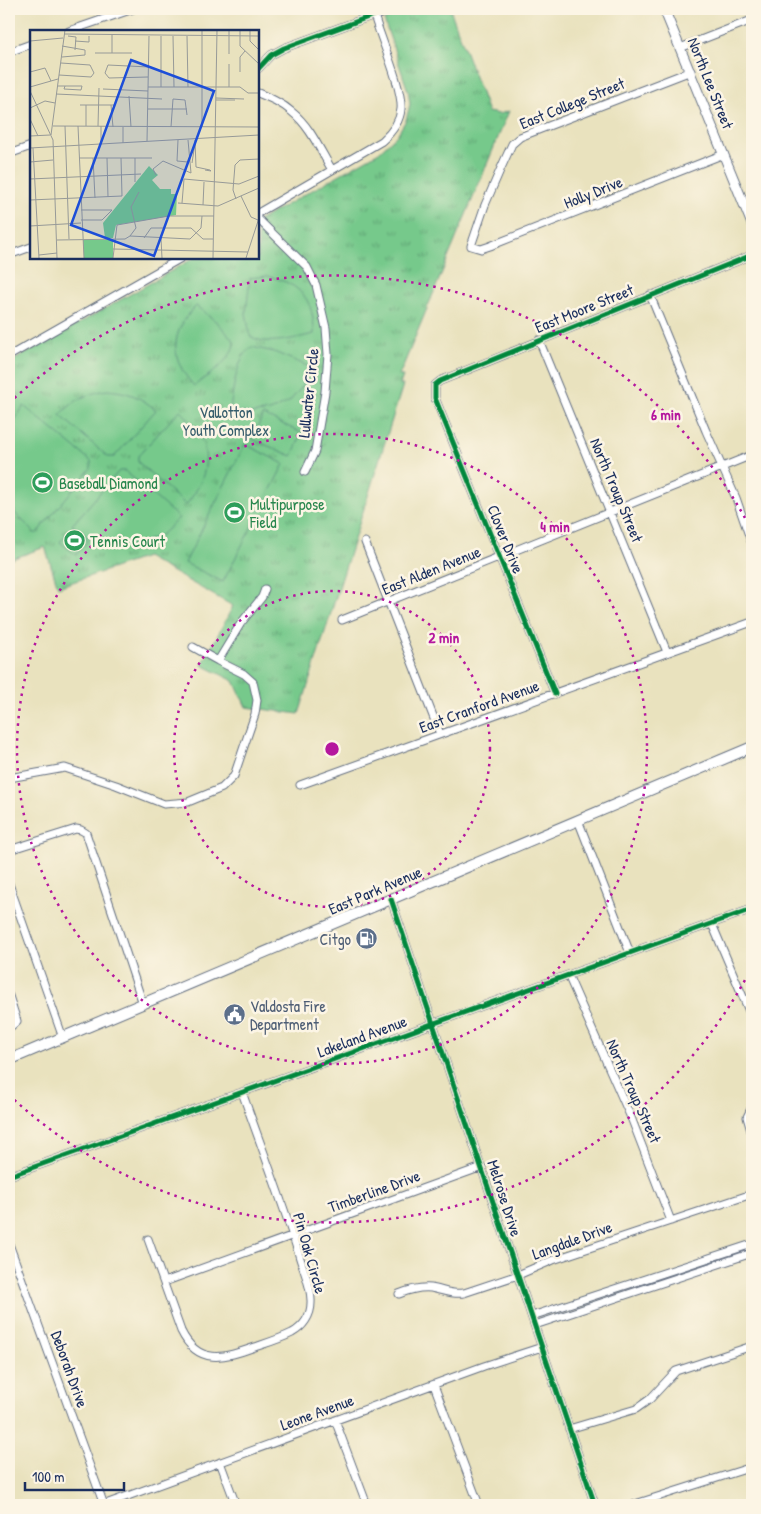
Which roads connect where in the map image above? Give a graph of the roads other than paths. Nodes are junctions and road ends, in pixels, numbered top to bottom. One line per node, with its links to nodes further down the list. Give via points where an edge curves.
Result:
1 (133, 9): 6 (street)
2 (392, 9): 4 (street)
3 (664, 9): 8 (street, North Lee Street)
4 (373, 12): 10 (street, via 284,48); 16 (street, via 401,99 399,117 382,141)
5 (752, 20): 8 (street)
6 (71, 30)
7 (30, 44): 9 (street)
8 (680, 48): 11 (street, North Lee Street)
9 (9, 52)
10 (259, 68)
11 (690, 71): 15 (street, North Lee Street); 20 (street, East College Street, via 520,137 512,144 501,168)
12 (259, 93): 16 (street, via 277,101 296,115)
13 (30, 146): 14 (street)
14 (9, 154)
15 (724, 154): 19 (street, North Lee Street); 20 (street, Holly Drive, via 490,246 480,249)
16 (332, 170): 17 (street)
17 (259, 212)
18 (259, 220): 31 (street, Lullwater Circle, via 307,267 316,284 326,328 328,354 324,400 315,451)
19 (752, 224)
20 (471, 246)
21 (30, 247): 22 (street)
22 (9, 255)
23 (752, 255): 25 (street, East Moore Street)
24 (178, 259): 27 (street)
25 (650, 296): 26 (street, East Moore Street); 30 (street)
26 (539, 340): 28 (street, East Moore Street, via 440,381 435,385); 32 (street, North Troup Street)
27 (9, 356)
28 (434, 393): 35 (street, Clover Drive)
29 (752, 455): 30 (street, East Alden Avenue)
30 (723, 467): 32 (street, East Alden Avenue); 34 (street)
31 (305, 472)
32 (610, 513): 35 (street, East Alden Avenue); 41 (street, North Troup Street)
33 (365, 542): 37 (street)
34 (752, 544)
35 (500, 557): 37 (street, East Alden Avenue); 43 (street, Clover Drive)
36 (265, 589): 42 (street)
37 (388, 602): 38 (street, East Alden Avenue); 44 (street)
38 (342, 620)
39 (752, 622): 41 (street, East Cranford Avenue)
40 (193, 647): 42 (street)
41 (667, 652): 43 (street, East Cranford Avenue)
42 (218, 660): 46 (street, via 253,682 258,700 234,776 222,788 188,802 164,804 65,768)
43 (554, 694): 44 (street, East Cranford Avenue)
44 (440, 734): 47 (street, East Cranford Avenue)
45 (752, 747): 48 (main road, East Park Avenue)
46 (9, 778)
47 (300, 785)
48 (578, 820): 51 (main road, East Park Avenue); 54 (street)
49 (9, 850): 57 (street, via 76,829 86,833)
50 (9, 884): 61 (street)
51 (391, 899): 57 (main road, East Park Avenue); 59 (street, Melrose Drive)
52 (752, 909): 53 (street, Lakeland Avenue)
53 (712, 924): 54 (street, Lakeland Avenue); 58 (street)
54 (630, 953): 55 (street, Lakeland Avenue)
55 (568, 975): 59 (street, Lakeland Avenue); 69 (street, North Troup Street, via 632,1120)
56 (9, 997): 60 (street, via 17,1021)
57 (144, 1004): 61 (main road, East Park Avenue)
58 (752, 1018)
59 (434, 1023): 63 (street, Lakeland Avenue); 66 (street, Melrose Drive)
60 (9, 1028)
61 (63, 1038): 62 (main road, East Park Avenue)
62 (9, 1060)
63 (242, 1092): 67 (street, Lakeland Avenue); 70 (street, Pin Oak Circle)
64 (752, 1107): 65 (street, via 747,1117)
65 (752, 1134)
66 (482, 1167): 70 (street, Timberline Drive); 79 (street, Melrose Drive)
67 (9, 1176)
68 (752, 1194): 69 (street, Langdale Drive)
69 (671, 1221): 79 (street, Langdale Drive)
70 (293, 1236): 81 (street, Timberline Drive); 81 (street, Pin Oak Circle, via 311,1296 308,1315 292,1333 236,1354 204,1355 189,1344 181,1331)
71 (148, 1239): 81 (street, Pin Oak Circle)
72 (9, 1244): 97 (street, Deborah Drive)
73 (752, 1244): 74 (street)
74 (724, 1253): 76 (street); 77 (street)
75 (752, 1253): 76 (street)
76 (727, 1262): 78 (street)
77 (688, 1265): 78 (street); 80 (street)
78 (690, 1274): 82 (street)
79 (518, 1275): 84 (street, Langdale Drive, via 464,1293 420,1288); 88 (street, Melrose Drive)
80 (650, 1277): 82 (street); 83 (street)
81 (164, 1282)
82 (653, 1286): 85 (street)
83 (614, 1289): 85 (street); 86 (street)
84 (400, 1294)
85 (617, 1298): 87 (street)
86 (577, 1301): 87 (street); 88 (street)
87 (580, 1310): 89 (street)
88 (532, 1316): 89 (street, Melrose Drive)
89 (535, 1326): 91 (street, Melrose Drive)
90 (752, 1346): 94 (street, via 676,1371 636,1409)
91 (542, 1347): 92 (street, Leone Avenue); 94 (street, Melrose Drive)
92 (434, 1384): 93 (street, Leone Avenue); 100 (street)
93 (335, 1420): 95 (street, Leone Avenue); 99 (street)
94 (569, 1429): 101 (street, Melrose Drive)
95 (220, 1462): 97 (street, Leone Avenue); 98 (street)
96 (752, 1467): 102 (street)
97 (104, 1505)
98 (236, 1505)
99 (367, 1505)
100 (479, 1505)
101 (595, 1505)
102 (632, 1505)

